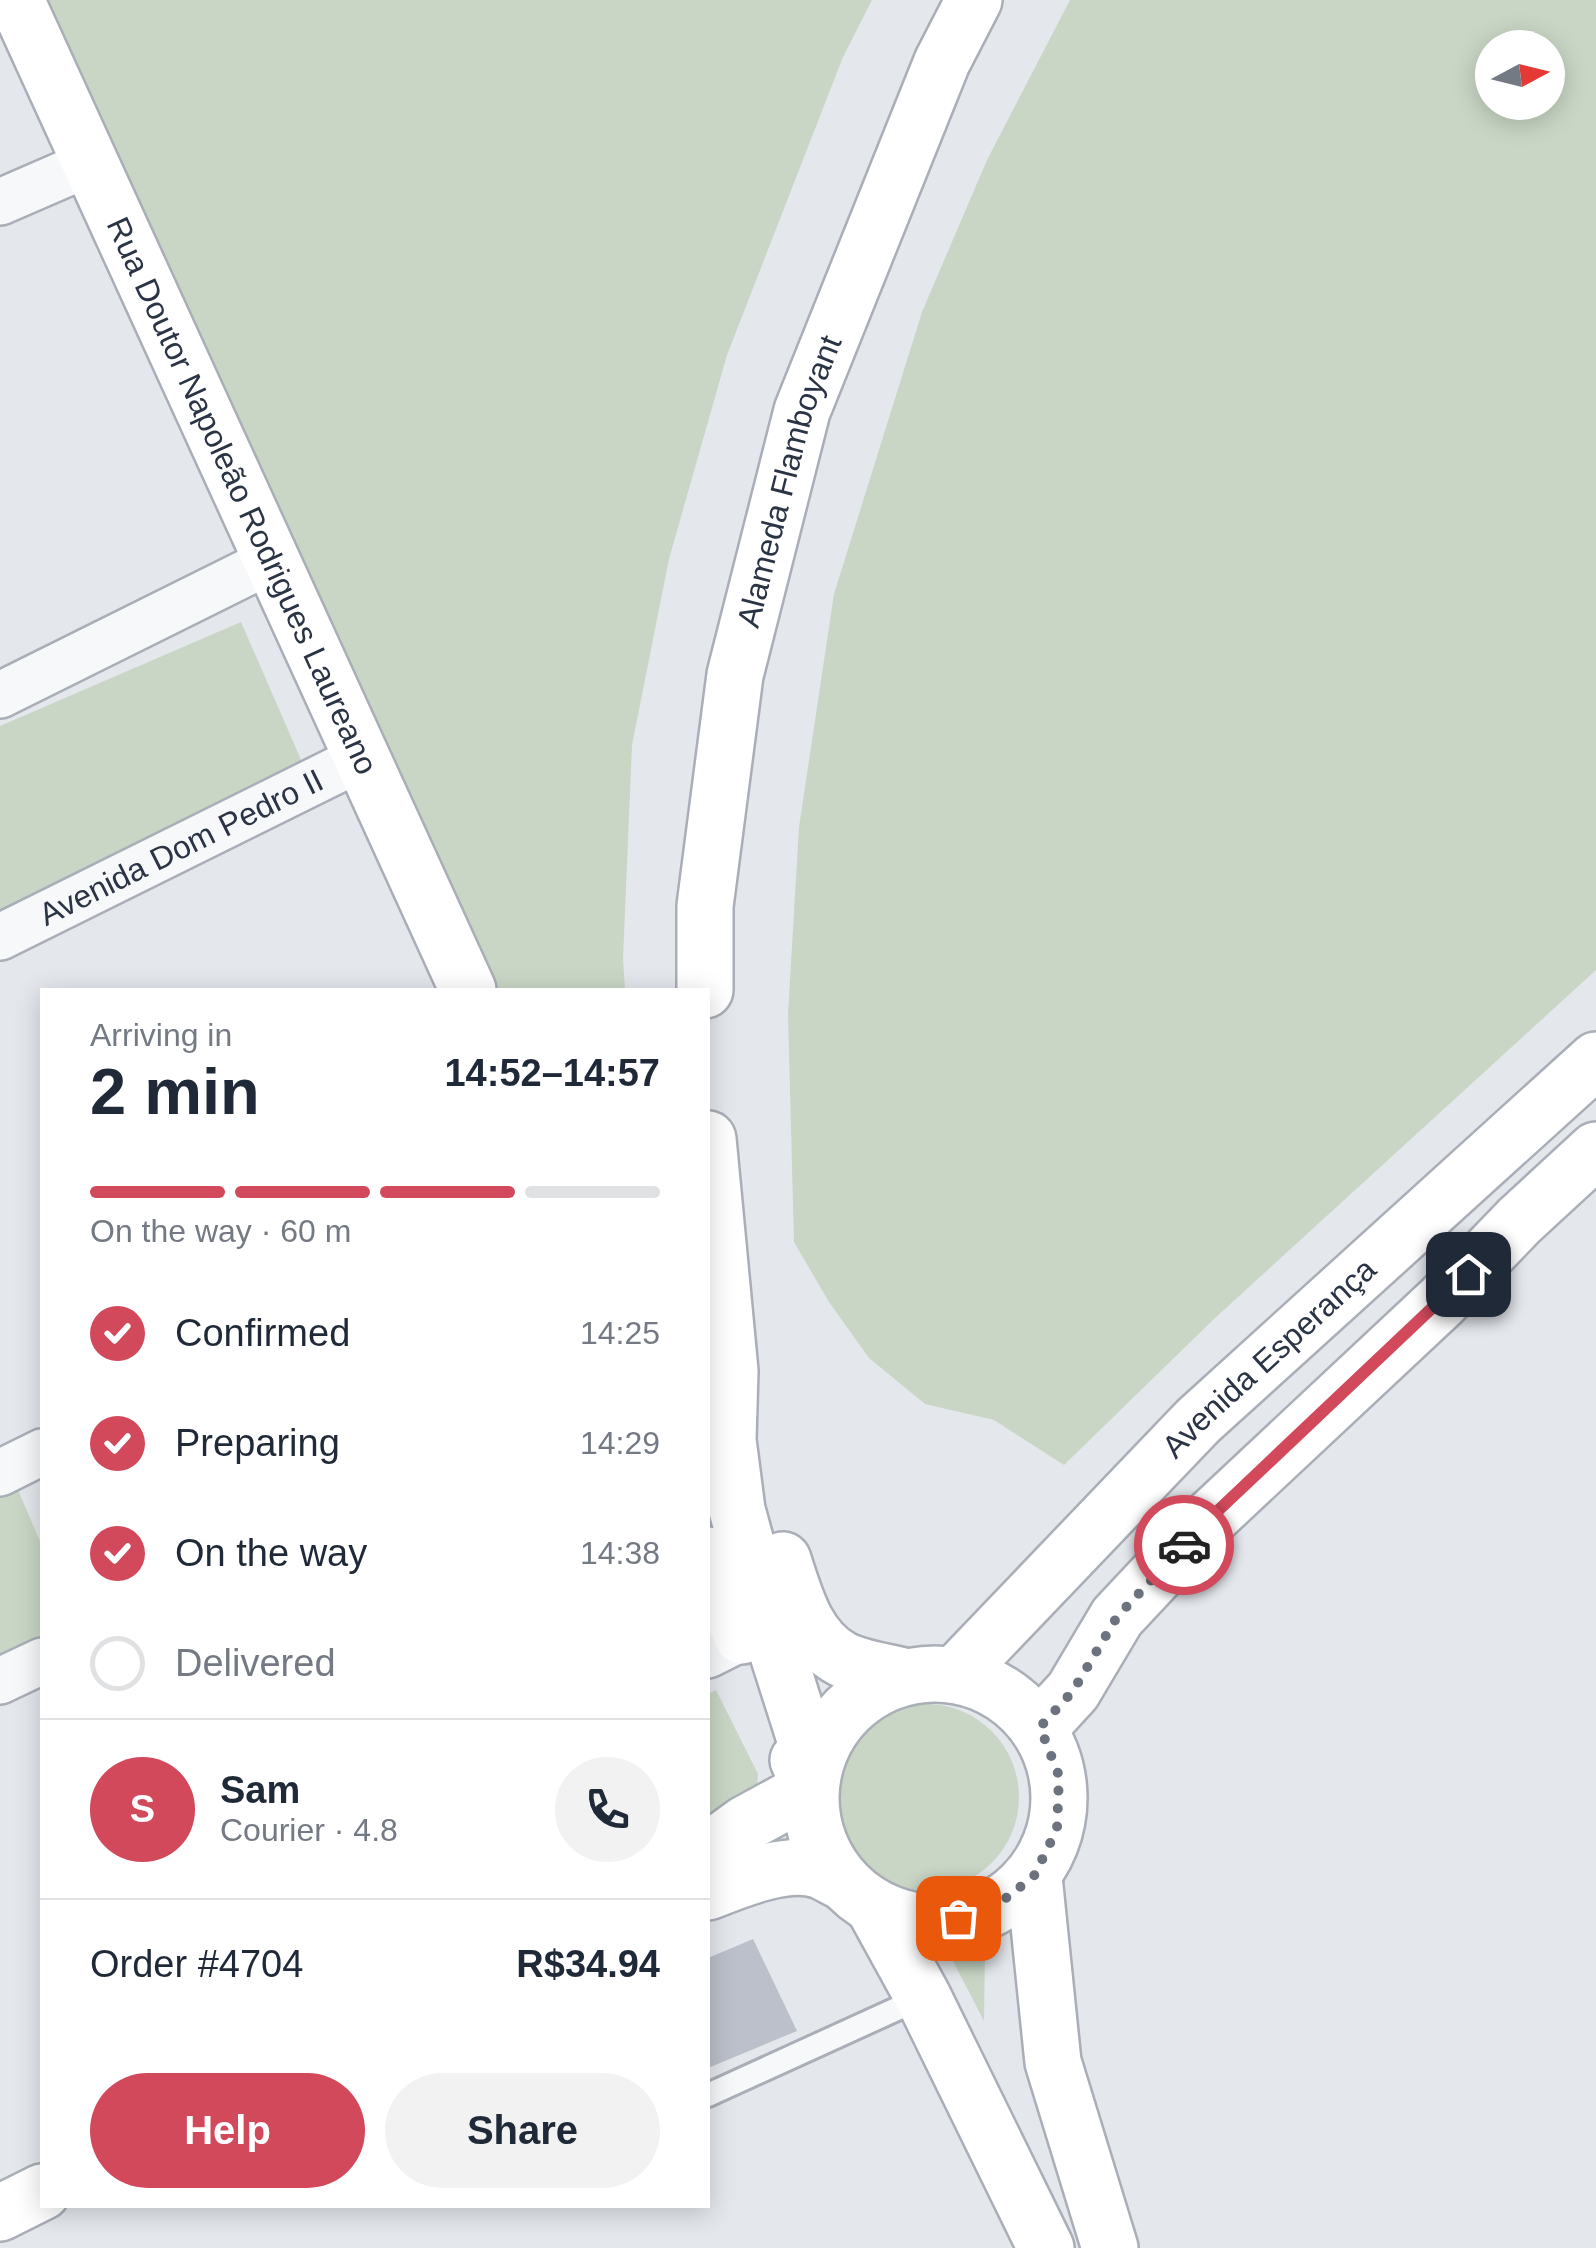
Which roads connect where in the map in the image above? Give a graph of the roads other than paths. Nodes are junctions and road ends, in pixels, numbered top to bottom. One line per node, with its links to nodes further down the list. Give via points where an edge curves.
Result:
1 (16, 0): 3 (main road, Rua Doutor Napoleão Rodrigues Laureano)
2 (974, 0): 10 (main road, Alameda Flamboyant, via 942,62 802,411 735,675 705,906)
3 (90, 163): 4 (street); 5 (main road, Rua Doutor Napoleão Rodrigues Laureano)
4 (0, 202)
5 (272, 560): 6 (street); 7 (main road, Rua Doutor Napoleão Rodrigues Laureano)
6 (0, 696)
7 (363, 758): 8 (street, Avenida Dom Pedro II); 9 (main road, Rua Doutor Napoleão Rodrigues Laureano)
8 (0, 937)
9 (467, 988)
10 (705, 988)
11 (1596, 1060): 20 (main road, Avenida Esperança)
12 (1596, 1150): 22 (main road, via 1207,1521 1117,1617 1073,1691)
13 (710, 1160): 14 (main road)
14 (732, 1391): 20 (main road, via 793,1592 814,1638 843,1660); 23 (main road, via 728,1440 737,1510)
15 (40, 1456): 16 (street)
16 (0, 1472)
17 (710, 1566): 18 (main road)
18 (725, 1646): 23 (main road)
19 (40, 1662): 21 (street)
20 (929, 1675): 22 (main road, via 1003,1692); 23 (main road, via 864,1694 834,1724)
21 (0, 1681)
22 (1040, 1727): 25 (main road, via 1059,1794 1057,1829)
23 (814, 1775): 24 (main road); 27 (main road, via 813,1821 824,1854)
24 (710, 1850)
25 (1034, 1876): 27 (main road, via 987,1913 929,1924); 33 (main road, via 1053,2062)
26 (710, 1891): 27 (main road, via 749,1875 796,1868 818,1870)
27 (858, 1894): 28 (main road)
28 (923, 1998): 29 (lane); 32 (main road)
29 (710, 2094)
30 (40, 2193): 31 (main road)
31 (0, 2213)
32 (1046, 2248)
33 (1110, 2248)

